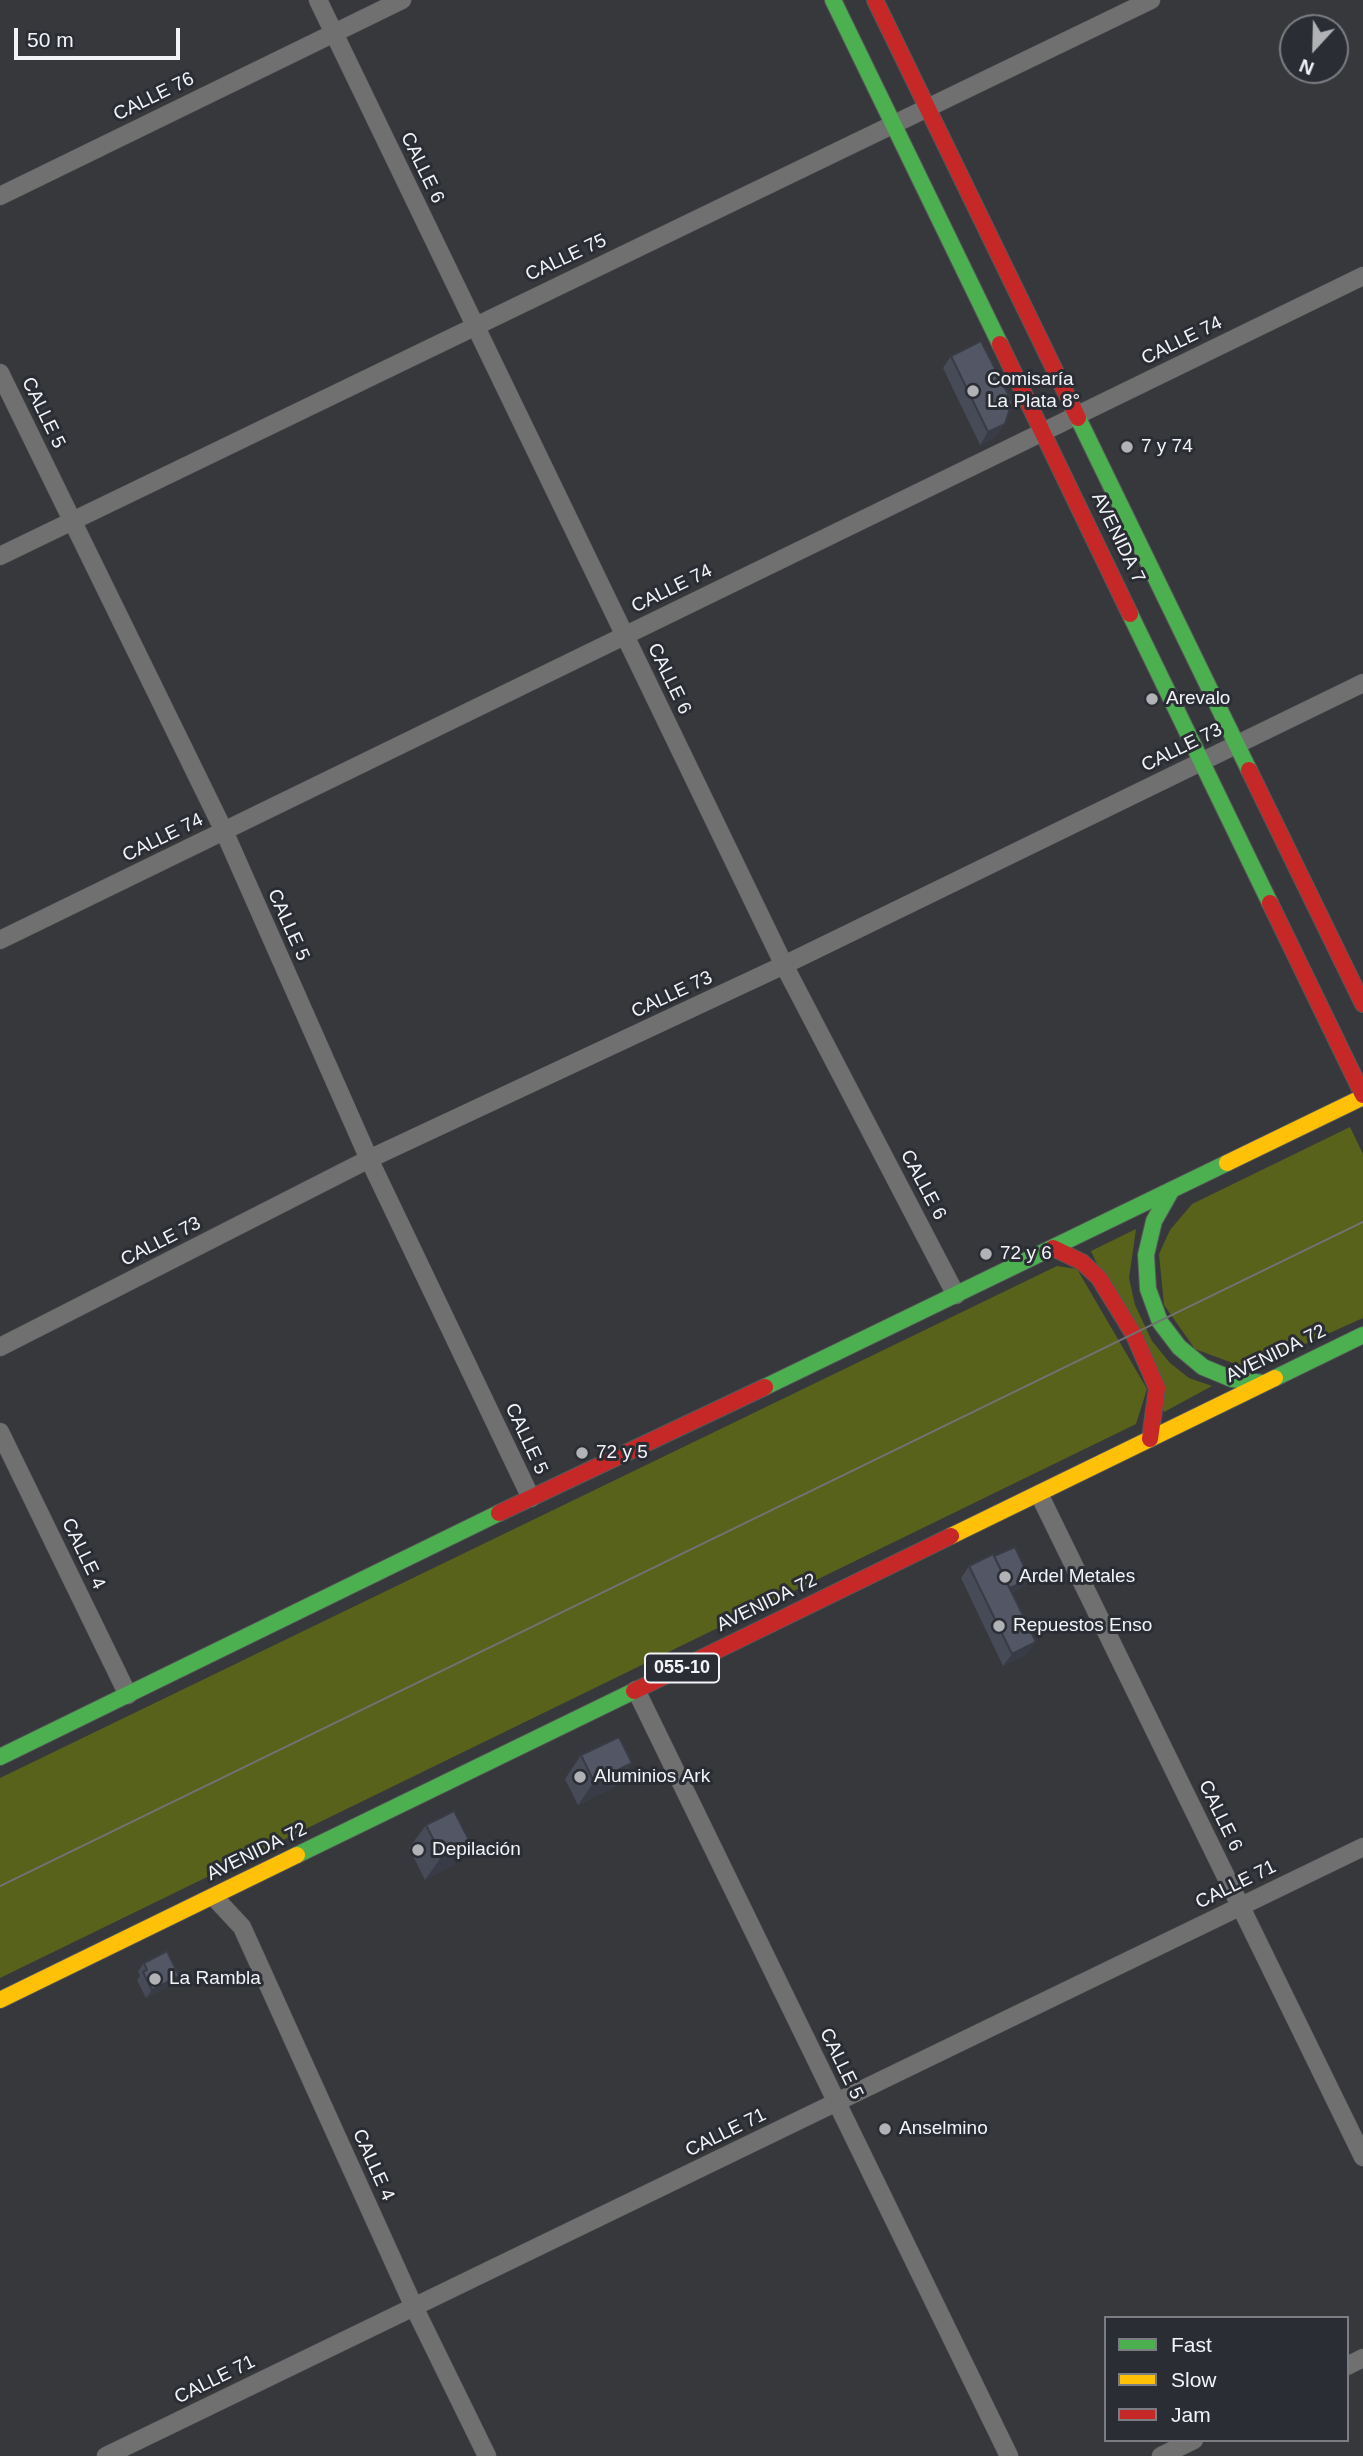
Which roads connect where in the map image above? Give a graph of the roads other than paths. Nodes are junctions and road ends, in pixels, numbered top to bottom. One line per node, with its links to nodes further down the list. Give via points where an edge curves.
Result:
1 (318, 0): 6 (street, CALLE 6)
2 (402, 0): 6 (street, CALLE 76)
3 (833, 0): 8 (main road, AVENIDA 7)
4 (875, 0): 7 (main road, AVENIDA 7)
5 (1151, 0): 7 (street, CALLE 75)
6 (334, 34): 9 (street, CALLE 76); 11 (street, CALLE 6)
7 (928, 108): 8 (street, CALLE 75); 13 (main road, AVENIDA 7)
8 (893, 125): 11 (street, CALLE 75); 14 (main road, AVENIDA 7)
9 (0, 196)
10 (1363, 276): 13 (street, CALLE 74)
11 (475, 325): 15 (street, CALLE 75); 17 (street, CALLE 6)
12 (0, 373): 15 (street, CALLE 5)
13 (1077, 416): 14 (street, CALLE 74); 19 (main road, AVENIDA 7)
14 (1043, 432): 17 (street, CALLE 74); 20 (main road, AVENIDA 7)
15 (72, 521): 16 (street, CALLE 75); 21 (street, CALLE 5)
16 (0, 556)
17 (625, 636): 21 (street, CALLE 74); 23 (street, CALLE 6)
18 (1363, 683): 19 (street, CALLE 73)
19 (1237, 744): 20 (street, CALLE 73); 24 (main road, AVENIDA 7)
20 (1202, 761): 23 (street, CALLE 73); 25 (main road, AVENIDA 7)
21 (224, 831): 22 (street, CALLE 74); 26 (street, CALLE 5)
22 (0, 940)
23 (784, 965): 26 (street, CALLE 73); 29 (street, CALLE 6)
24 (1363, 1004)
25 (1363, 1096): 27 (main road)
26 (369, 1159): 31 (street, CALLE 73); 36 (street, CALLE 5)
27 (1171, 1191): 28 (main road); 32 (main road, via 1154,1221 1146,1255 1148,1289 1160,1322 1179,1347 1203,1367 1232,1379)
28 (1053, 1248): 29 (main road); 34 (main road, via 1082,1262 1099,1278 1134,1335 1157,1388)
29 (956, 1295): 36 (main road)
30 (1363, 1335): 32 (main road, AVENIDA 72 / 055-10)
31 (0, 1347)
32 (1263, 1383): 34 (main road, AVENIDA 72 / 055-10)
33 (0, 1432): 38 (street, CALLE 4)
34 (1150, 1439): 35 (main road, AVENIDA 72 / 055-10)
35 (1039, 1494): 37 (main road, AVENIDA 72 / 055-10); 42 (street, CALLE 6)
36 (531, 1498): 38 (main road)
37 (636, 1690): 41 (main road, AVENIDA 72 / 055-10); 44 (street, CALLE 5)
38 (128, 1695): 39 (main road)
39 (0, 1757)
40 (1363, 1847): 42 (street, CALLE 71)
41 (214, 1897): 43 (main road, AVENIDA 72 / 055-10); 46 (street, CALLE 4, via 242,1927)
42 (1241, 1906): 44 (street, CALLE 71); 45 (street, CALLE 6)
43 (0, 2000)
44 (836, 2102): 46 (street, CALLE 71); 50 (street, CALLE 5)
45 (1363, 2157)
46 (414, 2307): 48 (street, CALLE 71); 49 (street, CALLE 4)
47 (1190, 2442): 51 (street)
48 (106, 2456)
49 (486, 2456)
50 (1009, 2456)
51 (1161, 2456)

